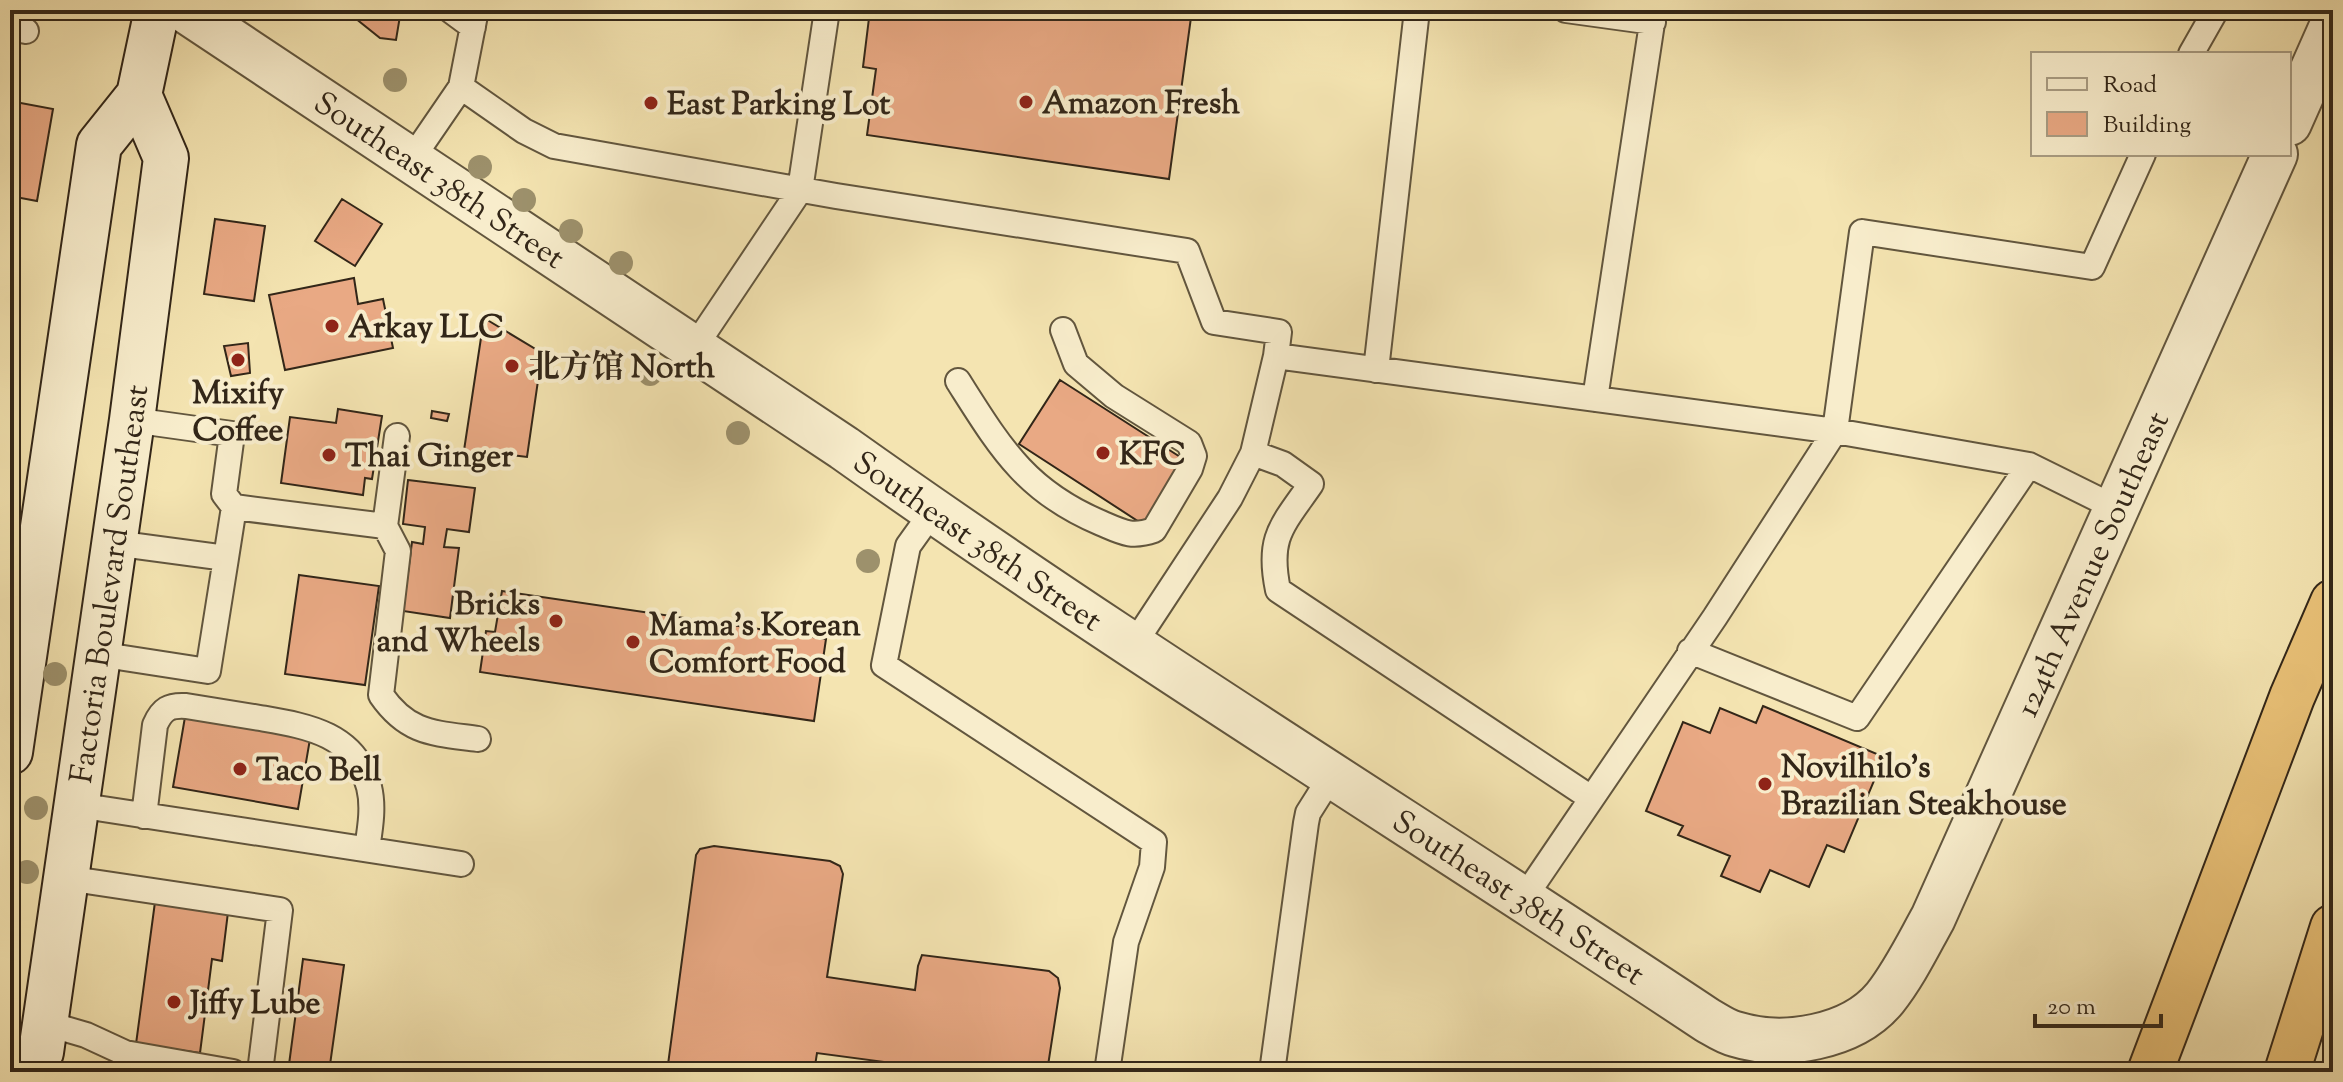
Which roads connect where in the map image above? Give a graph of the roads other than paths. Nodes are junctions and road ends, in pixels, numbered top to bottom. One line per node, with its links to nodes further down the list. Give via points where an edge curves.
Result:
1 (157, 10): 13 (street)
2 (185, 10): 17 (street, Southeast 38th Street)
3 (450, 10): 9 (lane)
4 (827, 10): 18 (lane)
5 (1417, 10): 22 (lane)
6 (1566, 10): 8 (lane)
7 (2216, 10): 11 (lane)
8 (1654, 16): 24 (lane)
9 (475, 19): 12 (lane)
10 (2333, 24): 14 (street)
11 (2192, 52)
12 (461, 87): 17 (lane); 18 (lane, via 554,146)
13 (139, 95): 25 (street, Factoria Boulevard Southeast, via 166,158); 36 (street, via 99,145)
14 (2291, 118)
15 (2142, 156): 26 (lane, via 2092,267 1862,232)
16 (2274, 156): 31 (street, 124th Avenue Southeast)
17 (411, 160): 20 (street, Southeast 38th Street)
18 (800, 190): 20 (lane); 21 (lane, via 1187,251 1214,322 1279,332)
19 (1063, 330): 23 (lane, via 1076,364 1114,396 1189,443 1194,456 1190,469 1154,530 1125,533 1071,510 1040,488 1000,447)
20 (694, 348): 32 (street, Southeast 38th Street)
21 (1276, 356): 22 (lane); 28 (lane)
22 (1376, 370): 24 (lane)
23 (958, 381)
24 (1595, 399): 26 (lane)
25 (132, 420): 30 (lane, via 232,434 224,494); 34 (street, Factoria Boulevard Southeast)
26 (1835, 431): 29 (lane); 39 (lane)
27 (397, 436): 33 (lane)
28 (1253, 453): 38 (lane, via 1230,498); 45 (lane, via 1283,464 1311,484 1276,535 1272,562 1278,590)
29 (2029, 465): 31 (lane); 39 (lane, via 1857,718)
30 (234, 507): 33 (lane); 35 (lane)
31 (2116, 508): 54 (street, 124th Avenue Southeast, via 1910,960 1884,1000 1845,1028)
32 (933, 511): 38 (street, Southeast 38th Street); 58 (lane, via 908,546 884,665 1154,842 1152,867 1126,942)
33 (385, 526): 42 (lane, via 398,551 381,695 406,723)
34 (114, 543): 35 (lane); 40 (street, Factoria Boulevard Southeast)
35 (226, 558): 40 (lane, via 208,671)
36 (23, 570): 41 (street)
37 (2333, 602): 60 (highway)
38 (1134, 644): 44 (street, Southeast 38th Street)
39 (1690, 651): 45 (lane)
40 (98, 654): 46 (street, Factoria Boulevard Southeast)
41 (17, 656): 43 (street)
42 (478, 739)
43 (10, 752)
44 (1332, 775): 51 (street, Southeast 38th Street); 59 (lane, via 1308,813)
45 (1591, 798): 51 (lane)
46 (77, 805): 47 (lane); 50 (street, Factoria Boulevard Southeast)
47 (144, 816): 48 (lane); 48 (lane, via 155,725 171,705 186,706 311,727 346,747 369,787)
48 (367, 849): 49 (lane)
49 (461, 864)
50 (66, 878): 53 (street, Factoria Boulevard Southeast); 57 (lane, via 280,910)
51 (1524, 898): 54 (street, Southeast 38th Street, via 1732,1034)
52 (2333, 927): 61 (highway)
53 (45, 1023): 55 (street, Factoria Boulevard Southeast, via 41,1052); 56 (lane, via 125,1053)
54 (1784, 1040)
55 (30, 1072)
56 (233, 1072)
57 (260, 1072)
58 (1107, 1072)
59 (1272, 1072)
60 (2150, 1072)
61 (2287, 1072)

